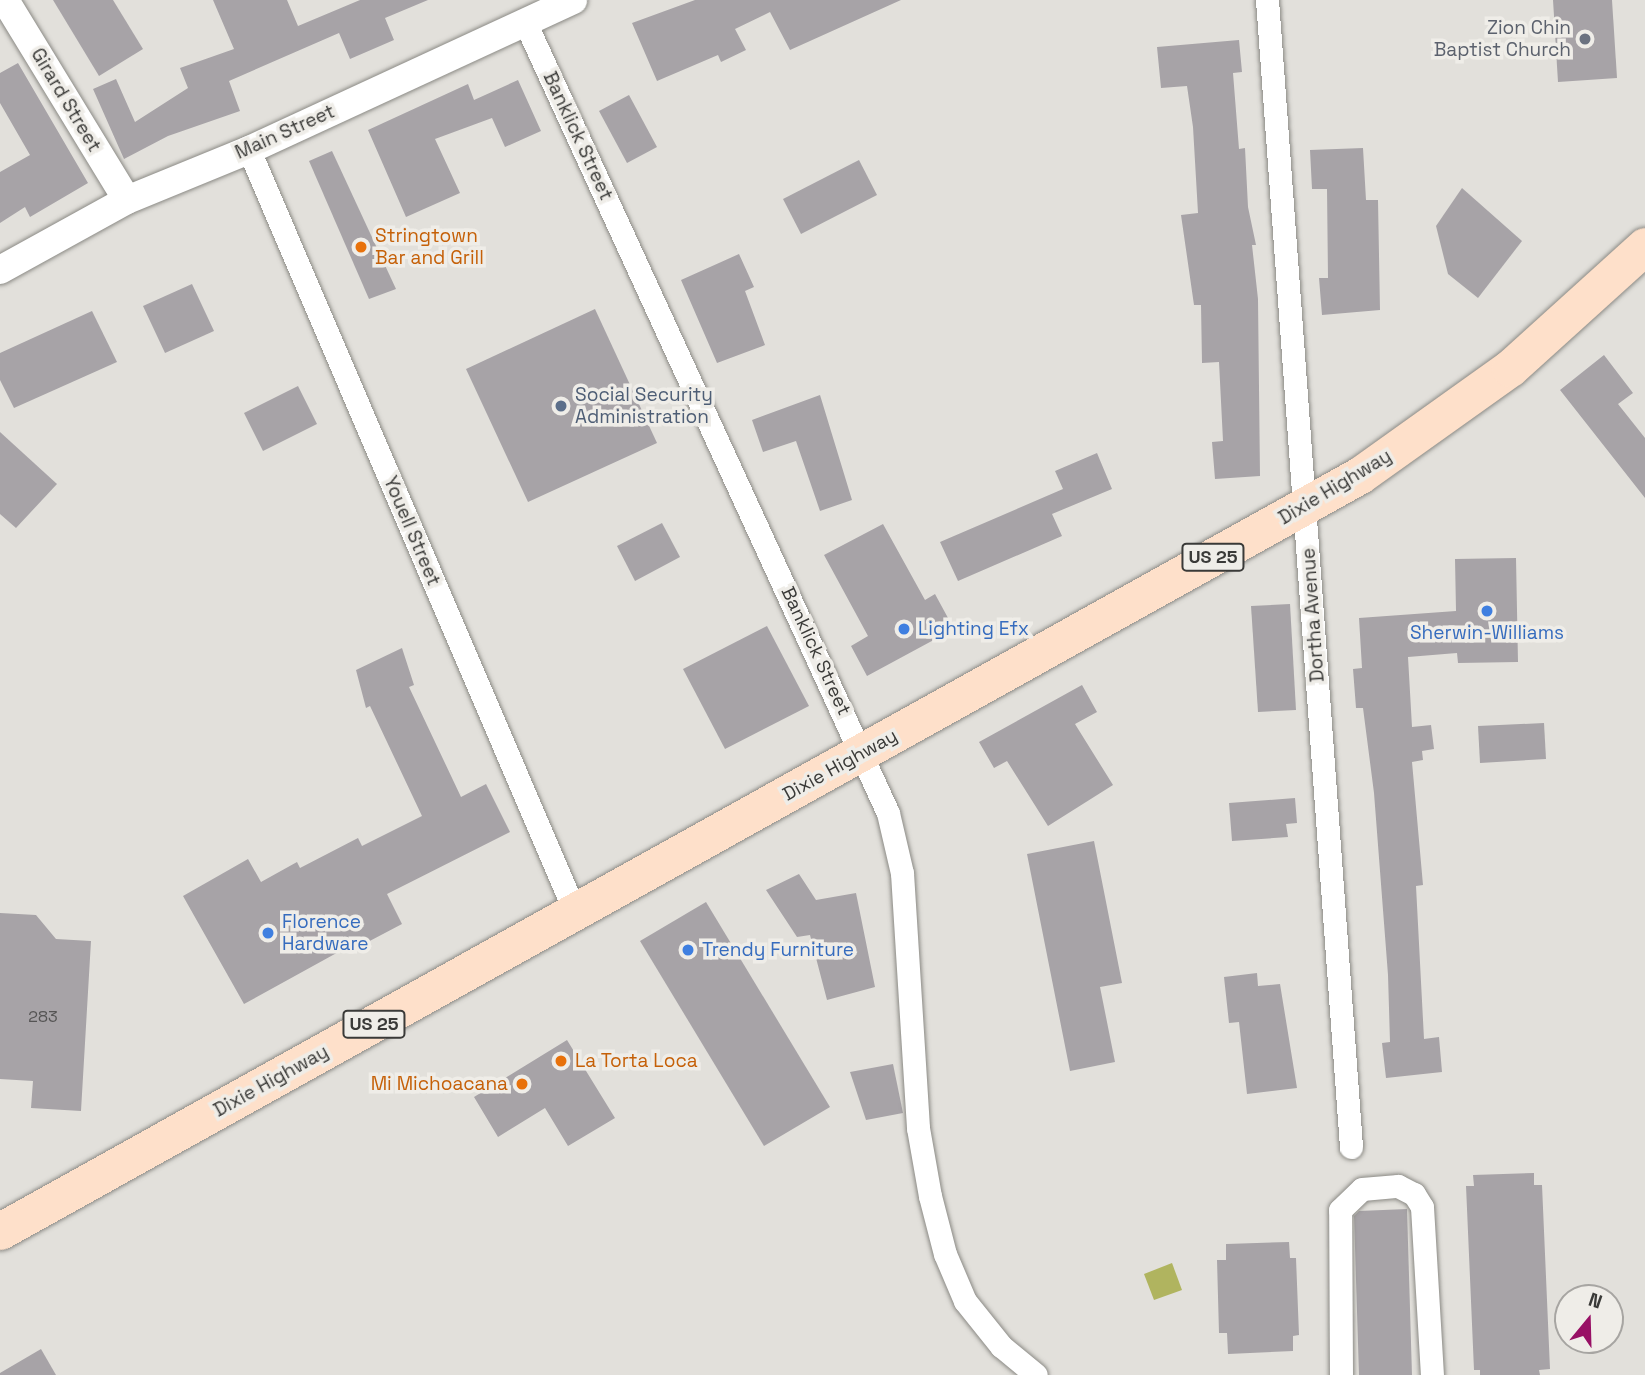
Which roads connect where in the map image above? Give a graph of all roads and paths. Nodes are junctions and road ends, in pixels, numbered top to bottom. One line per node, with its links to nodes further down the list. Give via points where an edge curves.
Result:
1 (5, 0): 6 (street, Girard Street)
2 (573, 0): 4 (street, Main Street)
3 (1267, 0): 9 (street, Dortha Avenue)
4 (525, 22): 5 (street, Main Street); 10 (street, Banklick Street)
5 (249, 150): 6 (street, Main Street); 11 (street, Youell Street)
6 (128, 200): 8 (street, Main Street)
7 (1645, 246): 9 (main road, Dixie Highway / US 25, via 1510,368 1360,475)
8 (0, 270)
9 (1305, 506): 10 (main road, Dixie Highway / US 25); 12 (street, Dortha Avenue)
10 (864, 752): 11 (main road, Dixie Highway / US 25); 14 (street, Banklick Street, via 888,813 902,873 918,1128 945,1254 965,1301 1001,1346)
11 (575, 912): 13 (main road, Dixie Highway / US 25)
12 (1351, 1147)
13 (0, 1231)
14 (1036, 1375)
15 (1341, 1375): 16 (street, via 1340,1210 1362,1189 1398,1186 1414,1194 1422,1207)
16 (1432, 1375)

